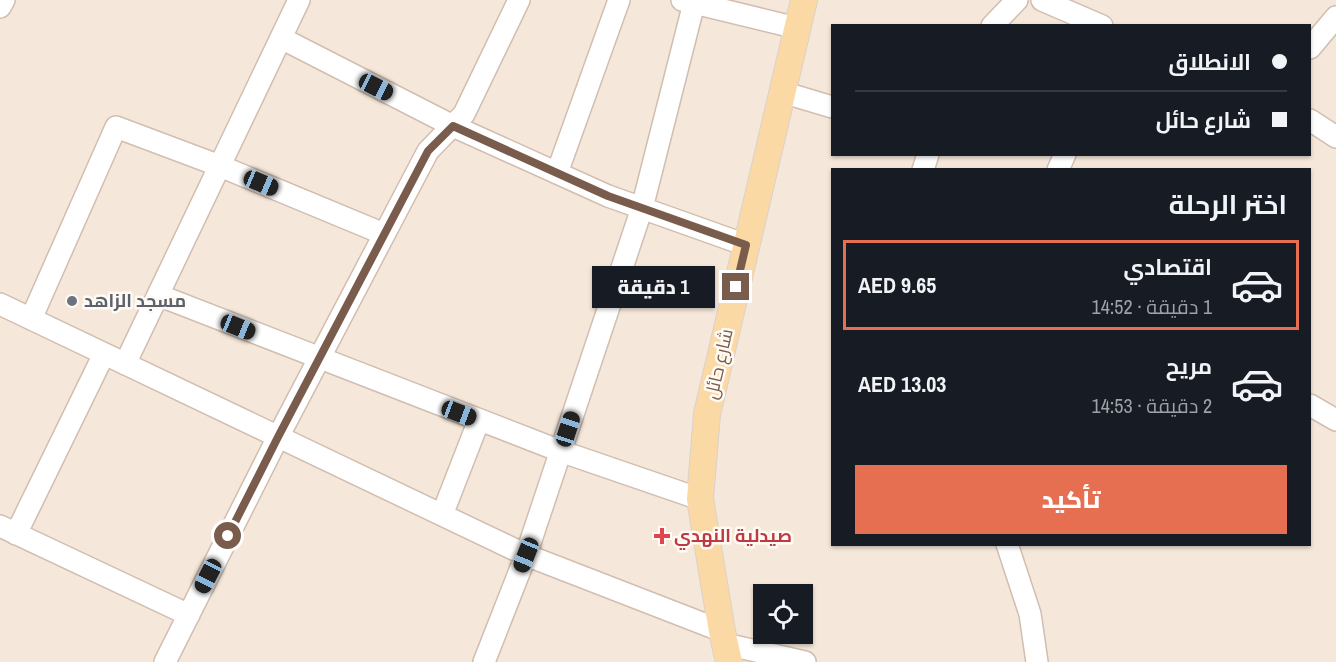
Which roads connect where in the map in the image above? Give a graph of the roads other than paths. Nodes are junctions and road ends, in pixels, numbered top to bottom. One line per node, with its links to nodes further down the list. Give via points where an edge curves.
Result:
1 (4, 0): 9 (street)
2 (299, 0): 14 (street)
3 (519, 0): 19 (street, via 464,114)
4 (619, 0): 22 (street)
5 (804, 0): 13 (main road, شارع حائل)
6 (1017, 0): 11 (street)
7 (1042, 0): 12 (street)
8 (688, 2): 13 (street); 23 (street)
9 (0, 7)
10 (1336, 16): 15 (street)
11 (994, 24)
12 (1097, 24)
13 (797, 28): 16 (main road, شارع حائل)
14 (281, 38): 19 (street); 21 (street)
15 (1311, 47)
16 (782, 92): 17 (street); 25 (main road, شارع حائل)
17 (831, 107)
18 (1311, 121): 20 (street)
19 (453, 126): 22 (street); 24 (street, via 428,151)
20 (1336, 137)
21 (220, 166): 24 (street); 26 (street); 28 (street, via 116,127)
22 (557, 173): 23 (street)
23 (642, 208): 25 (street); 36 (street)
24 (384, 234): 30 (street)
25 (746, 245): 37 (main road, شارع حائل, via 707,414)
26 (158, 295): 30 (street); 31 (street)
27 (0, 304): 28 (street)
28 (31, 319): 29 (street)
29 (104, 354): 31 (street); 39 (street)
30 (319, 359): 33 (street); 35 (street)
31 (125, 364): 35 (street)
32 (1311, 406): 34 (street)
33 (479, 420): 36 (street); 38 (street)
34 (1336, 420)
35 (278, 437): 38 (street); 42 (street)
36 (560, 451): 37 (street); 41 (street)
37 (700, 499): 43 (main road, شارع حائل)
38 (442, 515): 41 (street)
39 (8, 530): 42 (street)
40 (1008, 546): 47 (street, via 1030,614)
41 (526, 555): 43 (street); 45 (street)
42 (189, 615): 44 (street)
43 (725, 646): 46 (street)
44 (165, 662)
45 (484, 662)
46 (805, 662)
47 (1037, 662)

